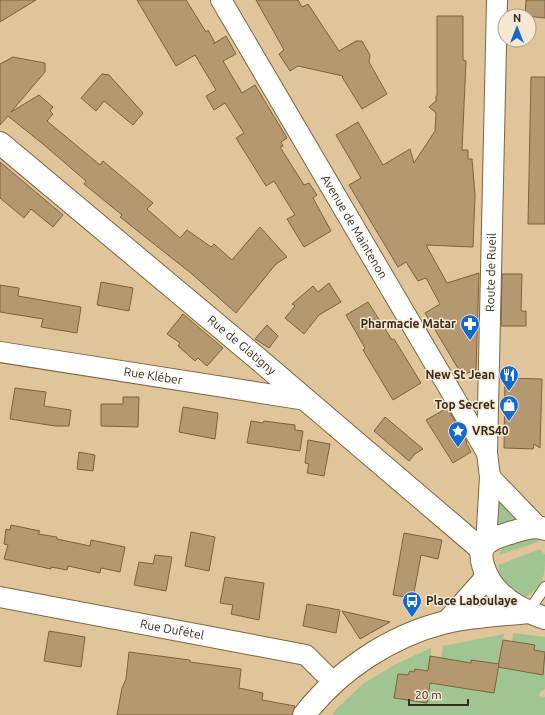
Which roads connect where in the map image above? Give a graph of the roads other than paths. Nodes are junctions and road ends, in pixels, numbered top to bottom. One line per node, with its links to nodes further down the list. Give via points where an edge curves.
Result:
1 (221, 0): 6 (street, Avenue de Maintenon)
2 (497, 0): 6 (street, Route de Rueil)
3 (0, 143): 5 (street, Rue de Glatigny)
4 (0, 352): 5 (street, Rue Kléber)
5 (306, 400): 9 (street, Rue de Glatigny)
6 (487, 453): 7 (street, Route de Rueil)
7 (490, 478): 8 (street); 9 (street, Route de Rueil)
8 (542, 528): 9 (street, via 502,536)
9 (484, 547): 10 (street, via 481,560)
10 (486, 578): 13 (street, via 511,604); 14 (street)
11 (545, 587): 13 (lane)
12 (0, 597): 15 (street, Rue Dufétel, via 306,655)
13 (536, 615): 14 (street)
14 (447, 622): 15 (street, via 407,635 389,644)
15 (333, 682): 16 (street)
16 (304, 715)

